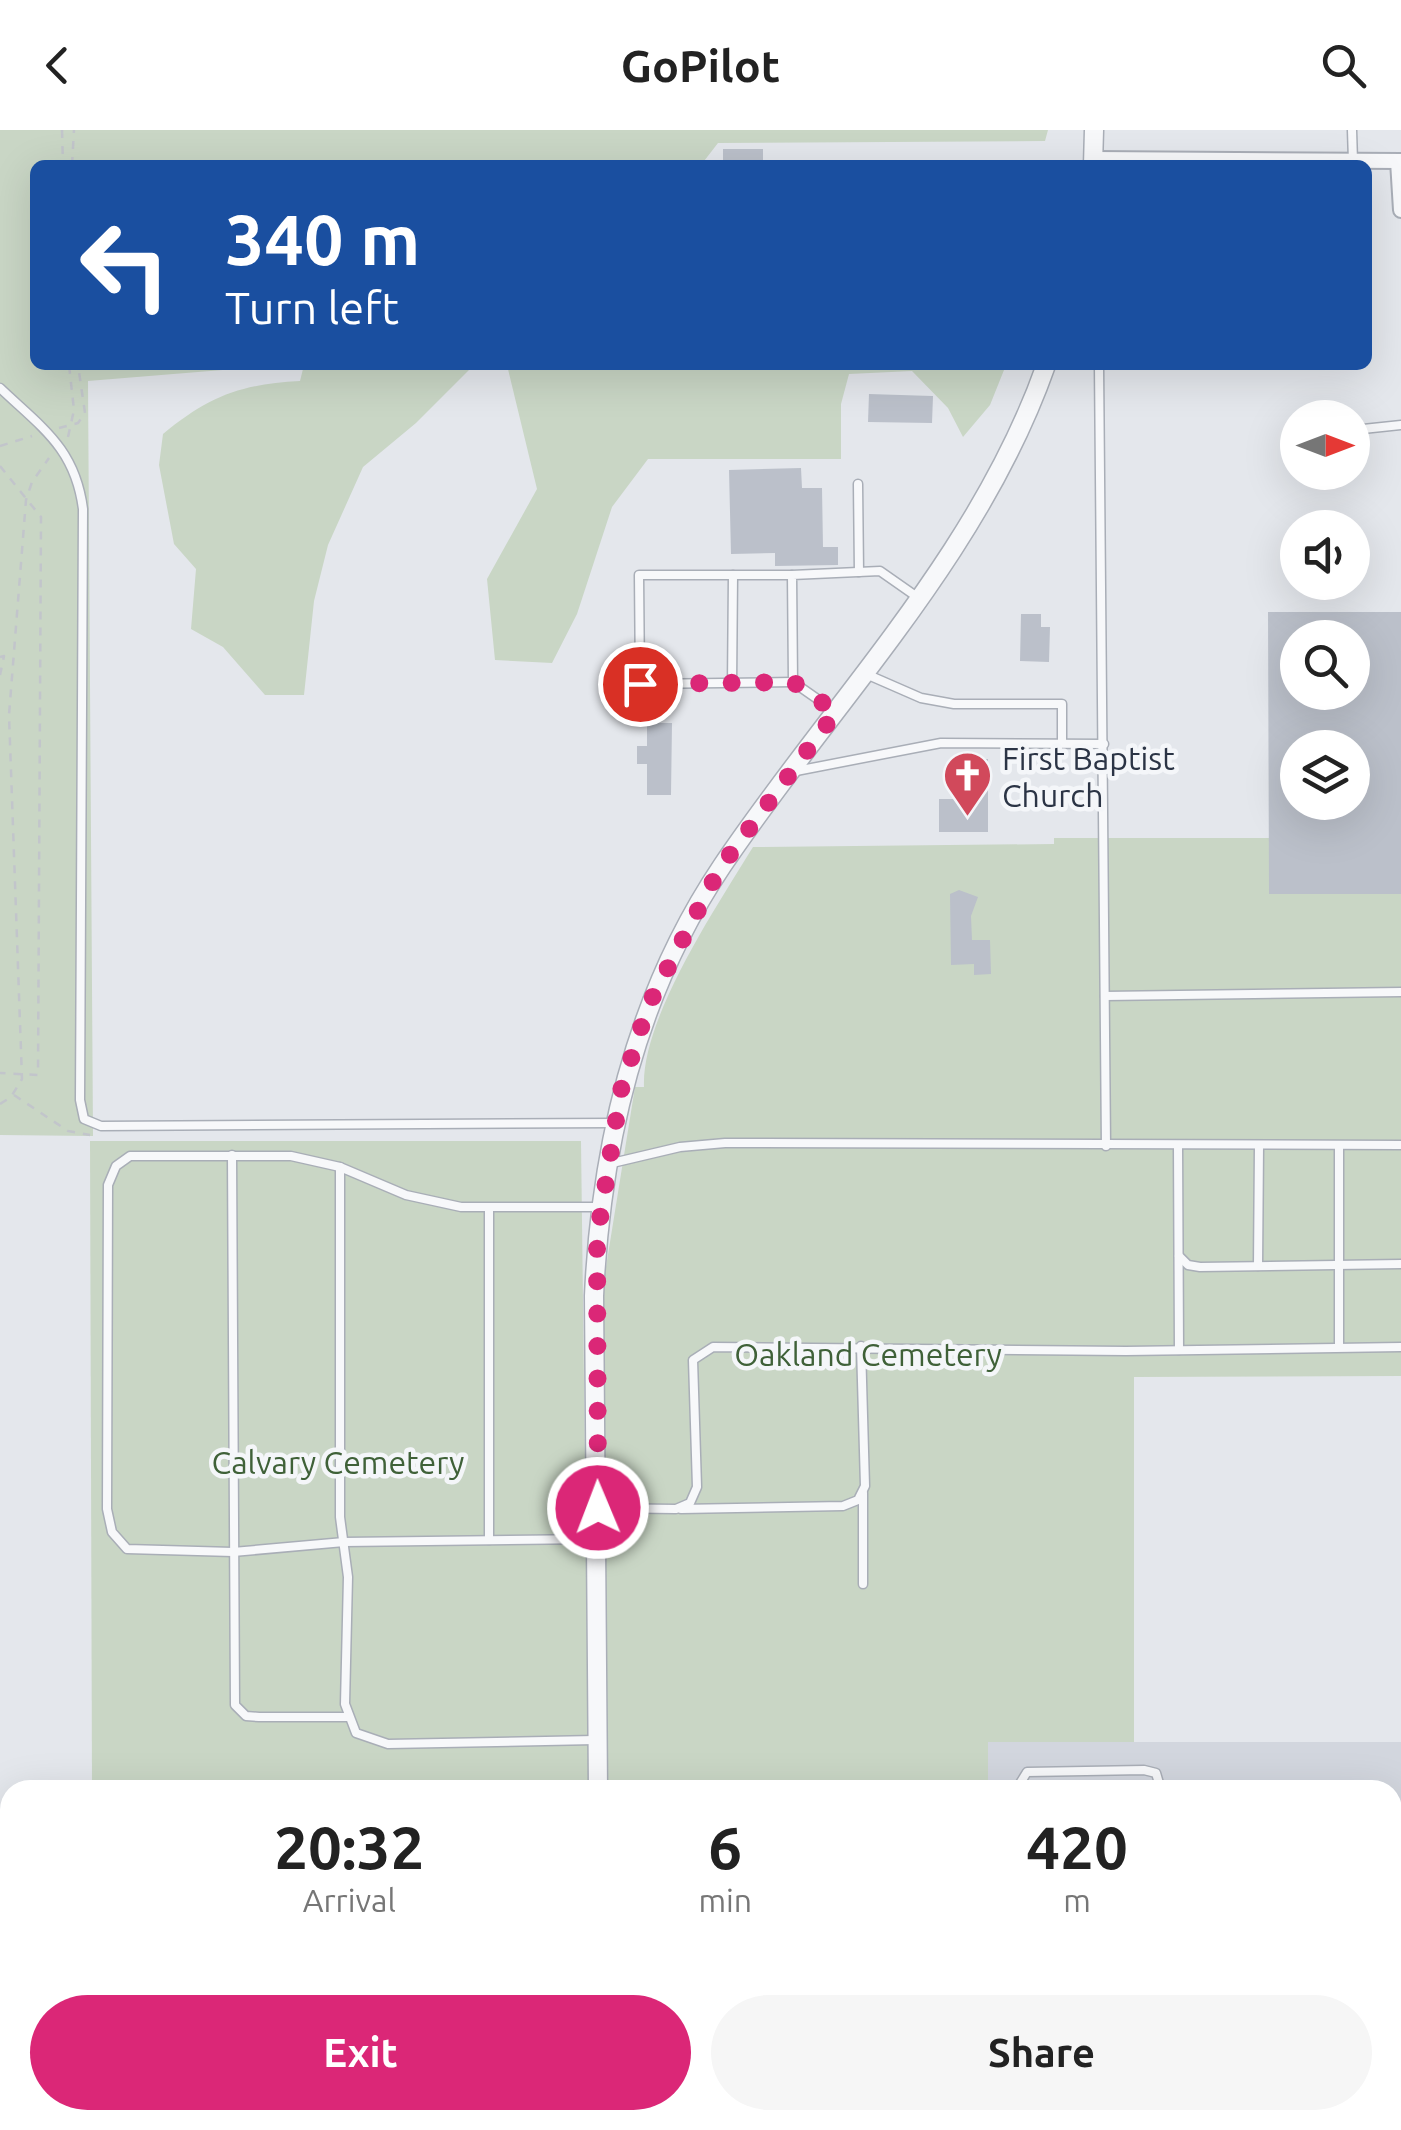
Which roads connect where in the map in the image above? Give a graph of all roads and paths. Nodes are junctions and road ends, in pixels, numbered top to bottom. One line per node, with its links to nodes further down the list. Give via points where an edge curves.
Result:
1 (62, 130): 5 (path)
2 (74, 130): 6 (path)
3 (1094, 130): 7 (street)
4 (1352, 130): 8 (lane)
5 (63, 160)
6 (72, 160)
7 (1094, 160)
8 (1353, 160)
9 (1372, 161): 10 (street)
10 (1399, 161): 11 (street)
11 (1401, 210)
12 (69, 370): 17 (path)
13 (79, 370): 17 (path, via 85,413)
14 (1044, 370): 29 (street, via 996,480)
15 (1099, 370): 37 (lane)
16 (0, 388): 20 (lane)
17 (72, 424): 20 (path); 22 (path)
18 (1401, 426): 19 (lane)
19 (1370, 428)
20 (46, 432): 21 (path); 22 (lane)
21 (0, 446)
22 (61, 446): 25 (path); 44 (lane, via 83,509 84,1119 101,1126)
23 (0, 466): 25 (path)
24 (858, 484): 26 (lane)
25 (26, 500): 42 (path, via 10,715); 42 (path, via 41,517 38,1075)
26 (860, 572): 28 (lane); 29 (lane, via 880,571)
27 (733, 575): 28 (lane); 34 (lane); 34 (lane, via 639,576 640,684)
28 (792, 575): 33 (lane)
29 (920, 599): 31 (street)
30 (0, 657): 32 (path)
31 (865, 673): 35 (street); 36 (lane, via 921,698 954,704 1062,704)
32 (0, 674)
33 (793, 682): 34 (lane); 35 (lane)
34 (732, 686)
35 (836, 712): 38 (street)
36 (1062, 743): 37 (lane); 38 (lane, via 941,743)
37 (1104, 744): 40 (lane)
38 (792, 772): 44 (street, via 720,868 648,1006)
39 (1401, 992): 40 (lane)
40 (1105, 996): 45 (lane)
41 (0, 1073): 42 (path)
42 (22, 1075): 43 (path)
43 (0, 1104)
44 (615, 1122): 51 (street)
45 (1106, 1146): 46 (lane); 51 (lane, via 726,1143 680,1146)
46 (1178, 1146): 47 (lane); 55 (lane)
47 (1258, 1146): 48 (lane); 58 (lane)
48 (1339, 1146): 49 (lane); 57 (lane)
49 (1401, 1146)
50 (232, 1155): 52 (lane, via 291,1156); 69 (lane); 69 (lane, via 130,1156 111,1174 107,1509 112,1532 127,1549)
51 (607, 1164): 53 (street)
52 (340, 1168): 54 (lane, via 406,1194); 68 (lane)
53 (601, 1207): 54 (lane); 64 (street, via 594,1296)
54 (489, 1210): 67 (lane)
55 (1178, 1256): 58 (lane, via 1192,1267); 62 (lane)
56 (1401, 1264): 57 (lane)
57 (1339, 1265): 58 (lane); 60 (lane)
58 (1258, 1266)
59 (861, 1346): 62 (lane); 63 (lane); 65 (lane, via 713,1346 696,1354 697,1487 690,1502)
60 (1338, 1347): 61 (lane); 62 (lane)
61 (1401, 1347)
62 (1179, 1350)
63 (863, 1493): 65 (lane, via 843,1506); 70 (lane)
64 (598, 1508): 65 (lane); 66 (street)
65 (676, 1509)
66 (598, 1538): 67 (lane); 72 (street)
67 (489, 1540): 68 (lane)
68 (344, 1542): 69 (lane); 71 (lane)
69 (233, 1552): 71 (lane, via 233,1696 239,1712)
70 (863, 1584)
71 (348, 1718): 72 (lane, via 366,1740 388,1744)
72 (598, 1740): 73 (street)
73 (598, 1780)
74 (1023, 1780): 75 (lane, via 1028,1772 1126,1770 1156,1773)
75 (1158, 1780)

